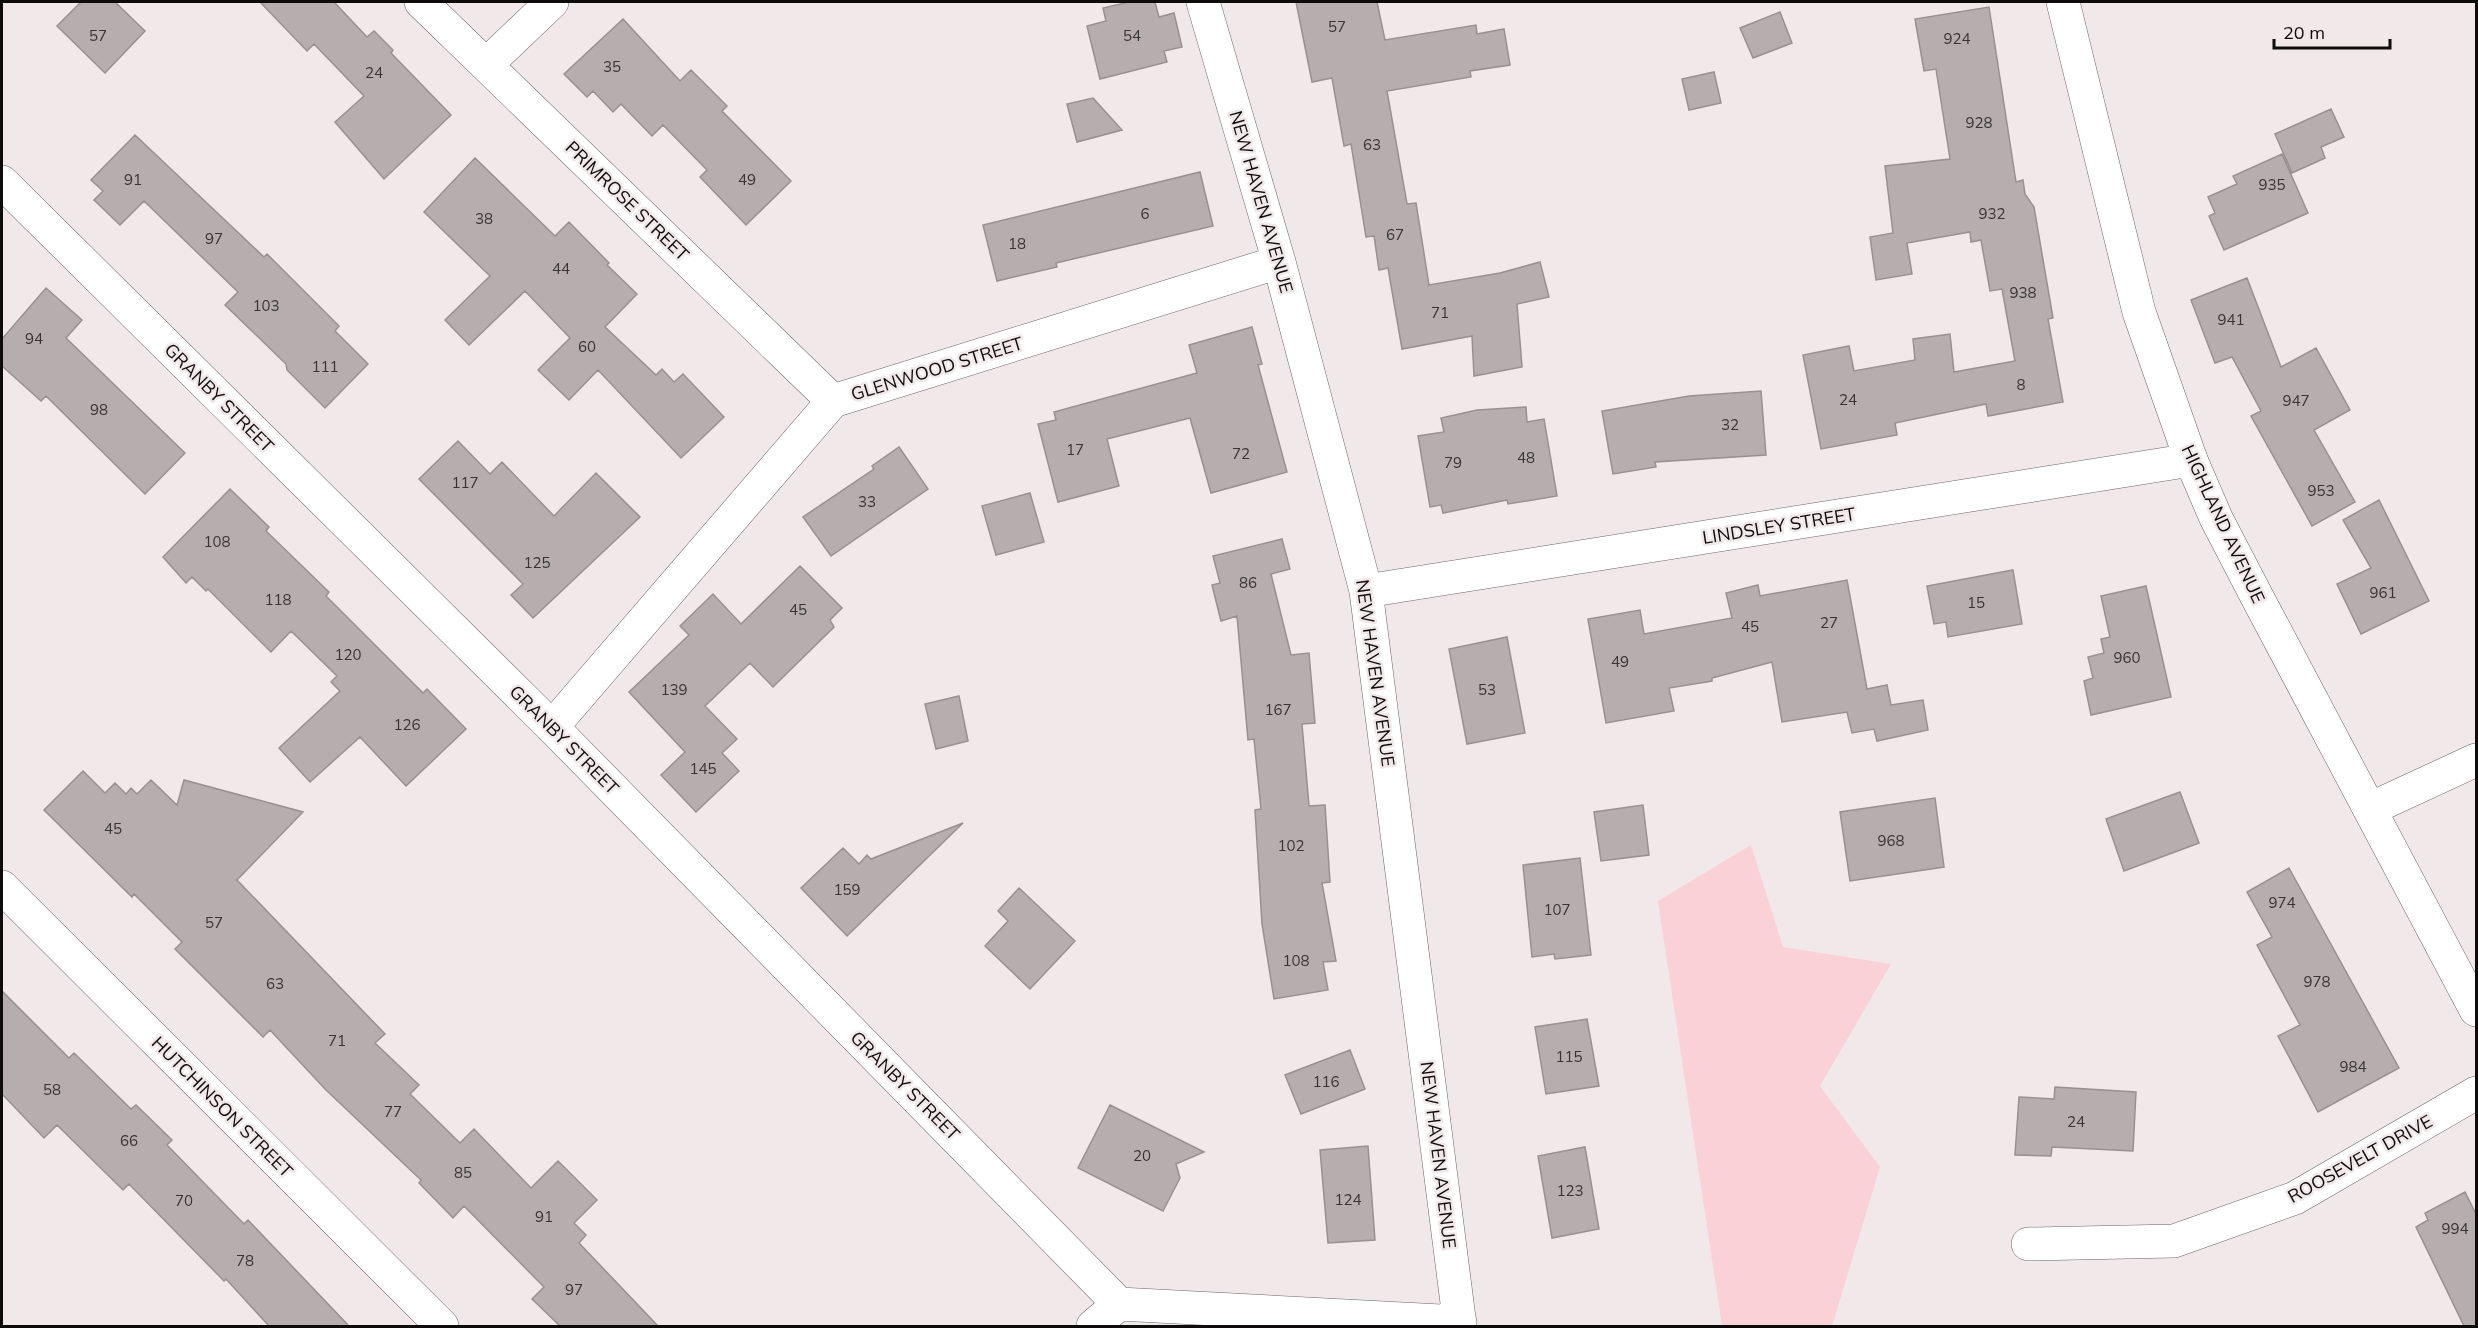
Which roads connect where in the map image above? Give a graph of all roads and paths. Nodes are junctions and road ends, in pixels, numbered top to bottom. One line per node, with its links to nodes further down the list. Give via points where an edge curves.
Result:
1 (421, 2): 5 (street, PRIMROSE STREET)
2 (552, 2): 5 (street)
3 (1203, 2): 7 (street, NEW HAVEN AVENUE)
4 (2063, 2): 9 (street, HIGHLAND AVENUE, via 2139,312)
5 (486, 64): 8 (street, PRIMROSE STREET)
6 (2, 183): 11 (street, GRANBY STREET)
7 (1279, 262): 8 (street, GLENWOOD STREET); 10 (street, NEW HAVEN AVENUE)
8 (833, 401): 11 (street, GLENWOOD STREET)
9 (2191, 460): 10 (street, LINDSLEY STREET); 13 (street, HIGHLAND AVENUE, via 2256,596)
10 (1366, 591): 19 (street, NEW HAVEN AVENUE)
11 (552, 727): 18 (street, GRANBY STREET)
12 (2476, 760): 13 (street)
13 (2370, 809): 15 (street, HIGHLAND AVENUE)
14 (2, 887): 20 (street, HUTCHINSON STREET)
15 (2476, 1010)
16 (2476, 1093): 17 (street, ROOSEVELT DRIVE, via 2295,1198 2174,1241)
17 (2028, 1244)
18 (1119, 1304): 19 (street); 21 (street)
19 (1460, 1324)
20 (442, 1326)
21 (1093, 1326)

